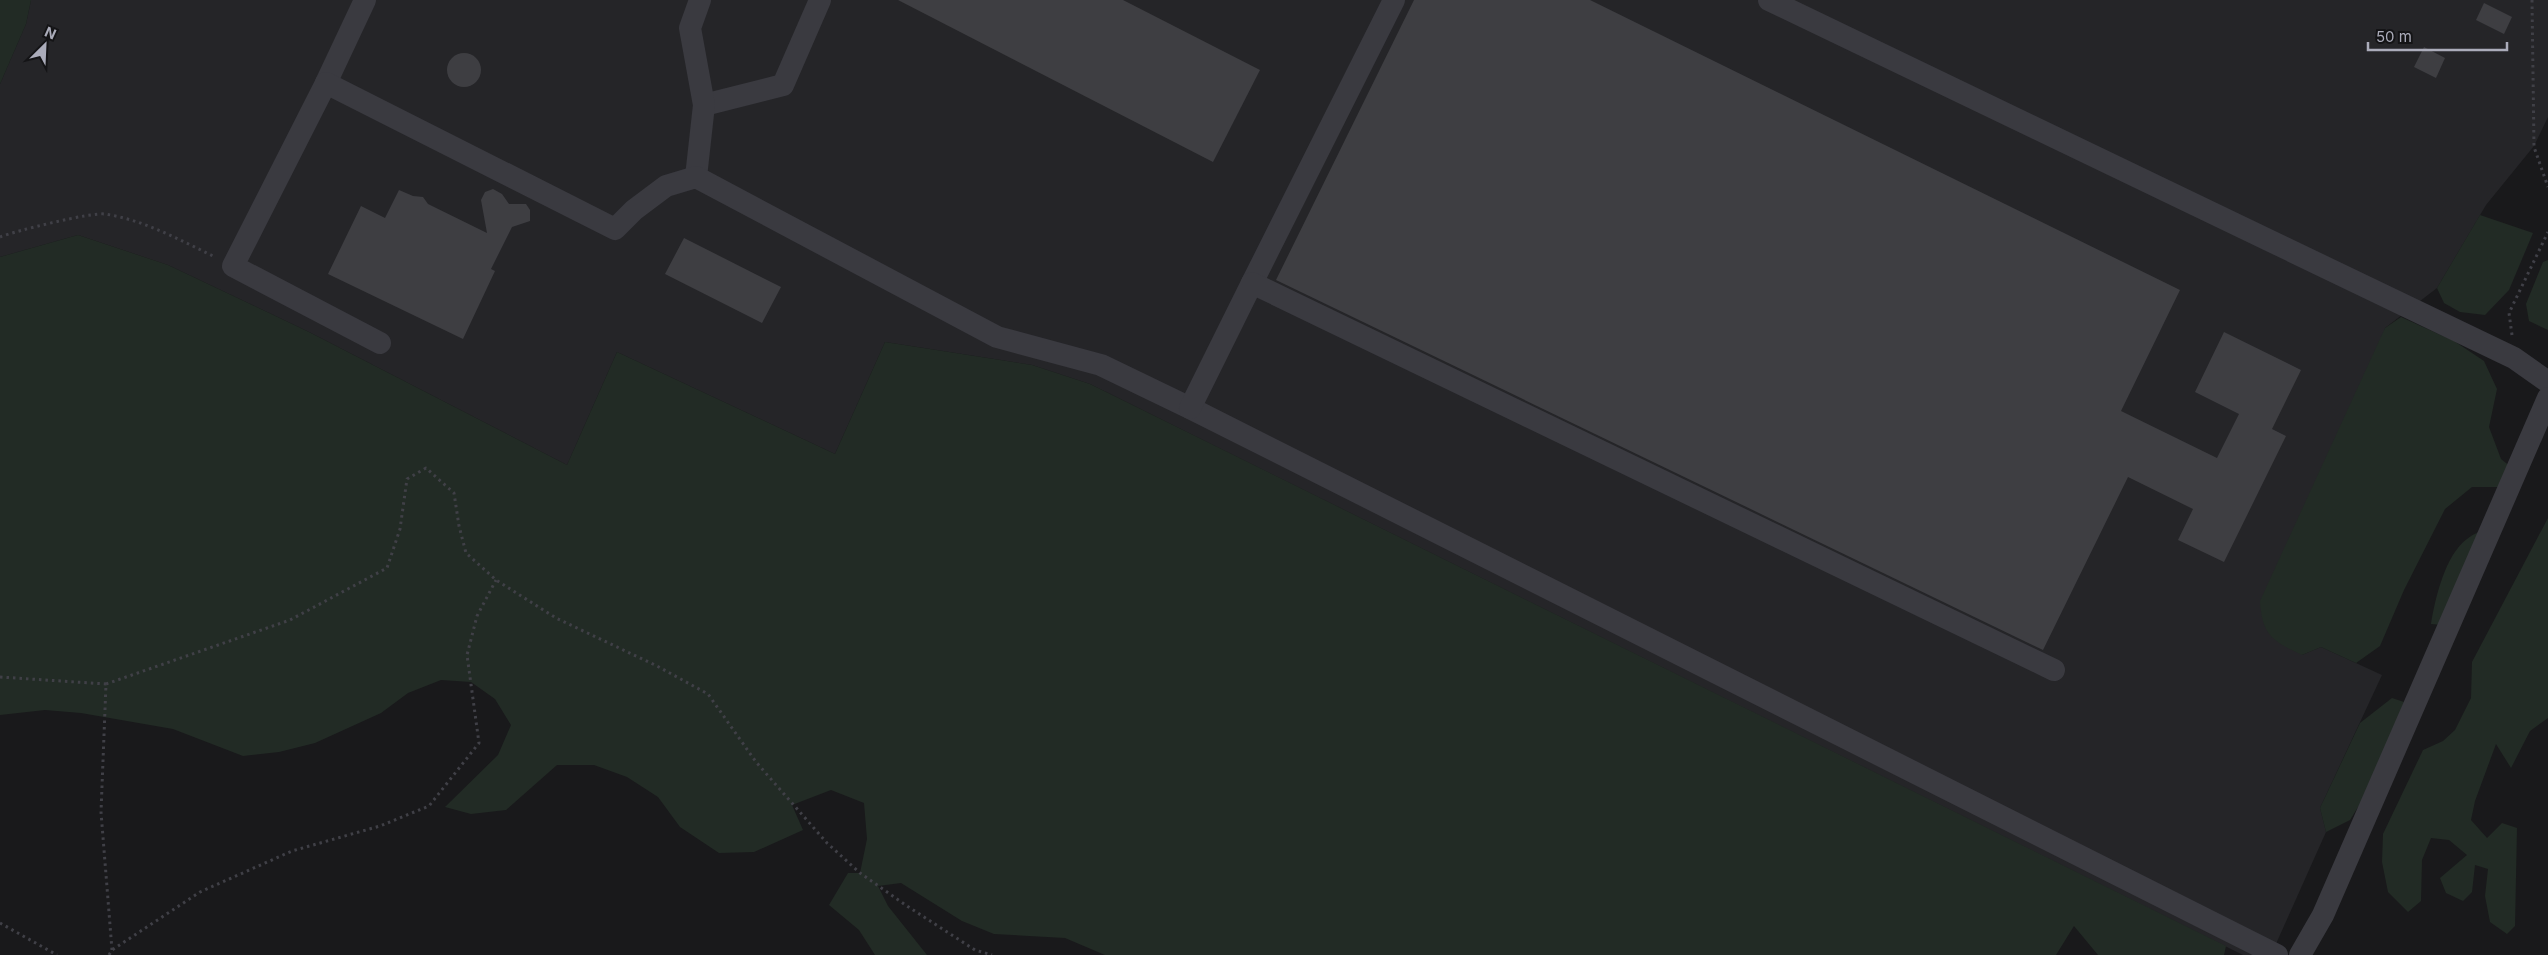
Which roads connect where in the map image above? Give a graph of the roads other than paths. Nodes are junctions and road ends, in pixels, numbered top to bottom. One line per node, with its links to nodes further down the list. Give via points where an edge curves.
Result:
1 (365, 0): 6 (street)
2 (700, 0): 7 (street, via 690,28)
3 (820, 0): 7 (street, via 783,84)
4 (1394, 0): 9 (street)
5 (1768, 0): 11 (street, via 2514,358)
6 (326, 82): 8 (street, via 615,229 666,186); 10 (street, via 233,266)
7 (704, 105): 8 (street)
8 (696, 177): 13 (street, via 997,336 1101,365)
9 (1252, 283): 13 (street); 14 (street)
10 (380, 343)
11 (2548, 382)
12 (2548, 398): 16 (street, via 2323,915)
13 (1190, 408): 15 (street)
14 (2054, 670)
15 (2278, 955)
16 (2300, 955)

